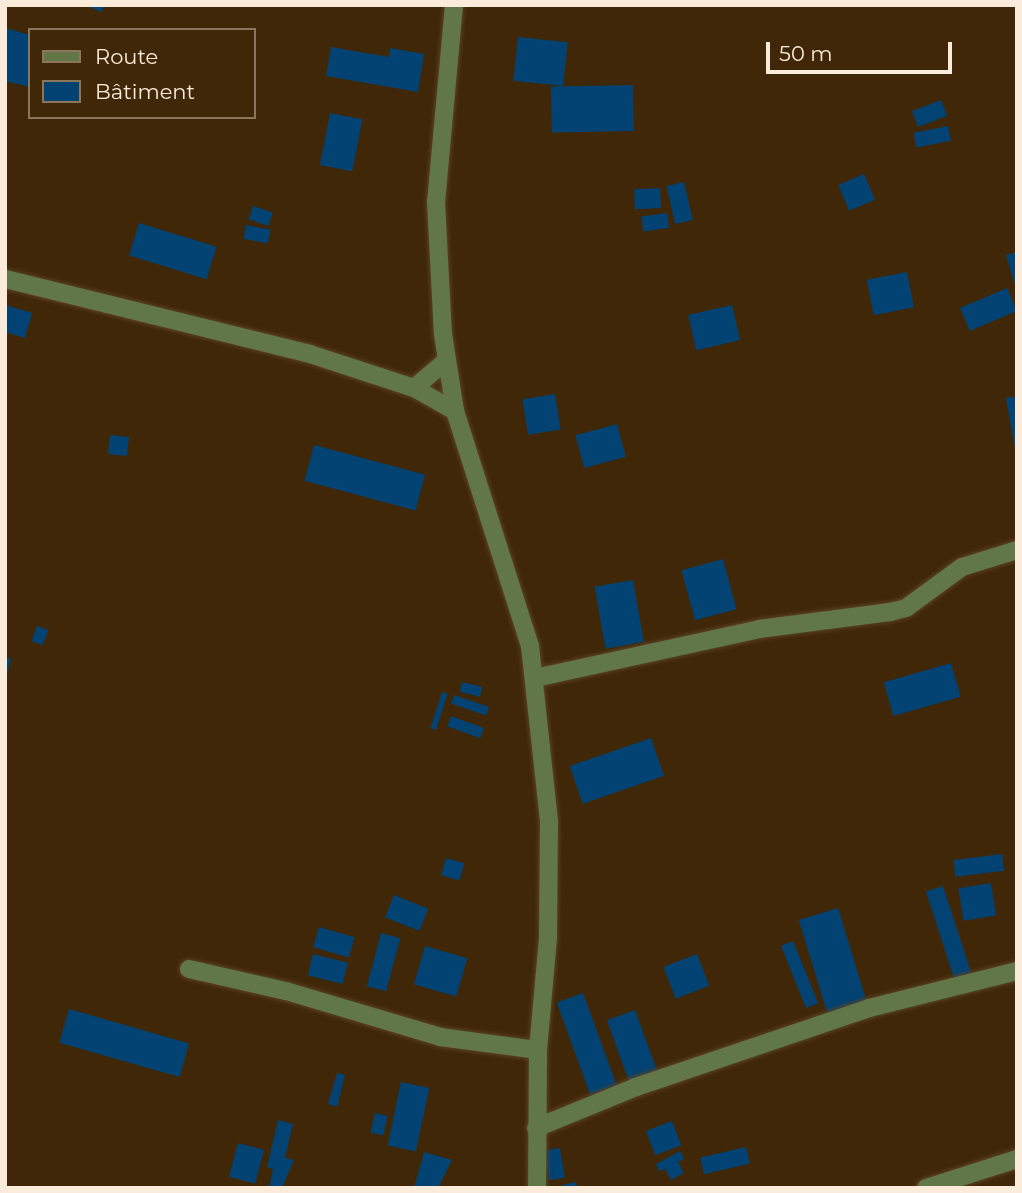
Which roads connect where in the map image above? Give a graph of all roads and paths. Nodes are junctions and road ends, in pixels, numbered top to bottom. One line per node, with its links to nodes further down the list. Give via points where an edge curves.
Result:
1 (454, 5): 3 (street, via 436,202)
2 (5, 279): 4 (street, via 256,339)
3 (446, 361): 4 (street); 5 (street)
4 (415, 388): 5 (street)
5 (456, 411): 7 (street, via 520,612)
6 (1017, 550): 7 (street, via 962,567 906,608 759,629)
7 (536, 678): 10 (street, via 549,822 548,938)
8 (188, 969): 10 (street, via 286,991 439,1037)
9 (1017, 971): 11 (street, via 869,1008 635,1087)
10 (538, 1051): 11 (street)
11 (536, 1128): 13 (street)
12 (1017, 1159): 14 (street)
13 (537, 1188)
14 (926, 1188)

